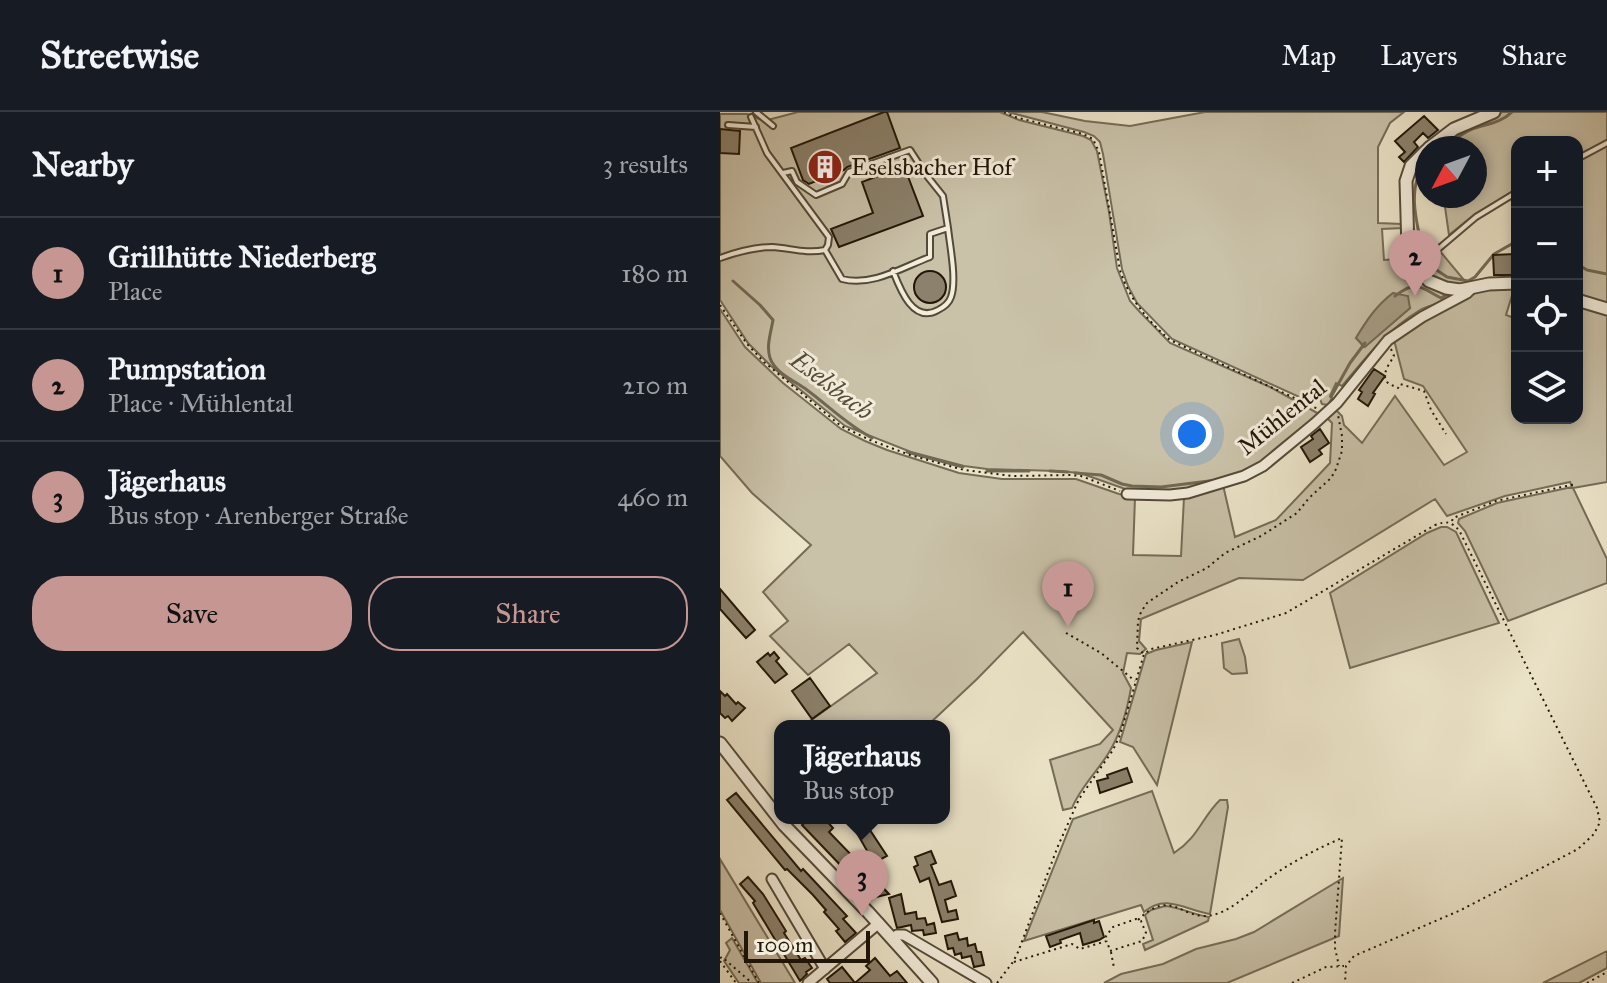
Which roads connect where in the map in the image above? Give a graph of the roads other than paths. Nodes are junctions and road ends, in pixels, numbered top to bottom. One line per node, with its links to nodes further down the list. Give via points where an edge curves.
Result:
1 (756, 112): 5 (lane)
2 (1494, 112): 7 (street)
3 (751, 117): 6 (lane)
4 (728, 125): 6 (lane)
5 (773, 126)
6 (756, 127): 11 (lane)
7 (1445, 136)
8 (1607, 143): 9 (lane)
9 (1583, 156)
10 (1415, 162): 16 (street, via 1406,181 1408,249)
11 (783, 173): 13 (lane, via 792,171 797,182 816,195 842,184 849,172 910,150 943,196); 14 (lane, via 829,237)
12 (1511, 196): 16 (lane, via 1476,217)
13 (948, 228): 17 (lane, via 930,234 930,257); 17 (lane, via 953,282 949,303 931,313 920,312 911,306)
14 (825, 250): 15 (lane, via 773,247); 17 (lane, via 842,279 869,281)
15 (720, 258)
16 (1416, 268): 19 (street, Mühlental, via 1439,286)
17 (893, 271)
18 (1511, 283): 19 (street, Mühlental)
19 (1473, 287): 22 (street, Mühlental, via 1388,340 1329,410 1263,466 1188,493)
20 (1583, 302): 21 (street)
21 (1607, 309)
22 (1128, 494)
23 (720, 743): 24 (street)
24 (774, 812)
25 (783, 824): 27 (street)
26 (772, 879): 29 (street)
27 (879, 923): 28 (street); 29 (street)
28 (893, 939): 31 (street); 32 (street, via 904,935)
29 (825, 969): 30 (street)
30 (808, 983)
31 (932, 983)
32 (986, 983)

